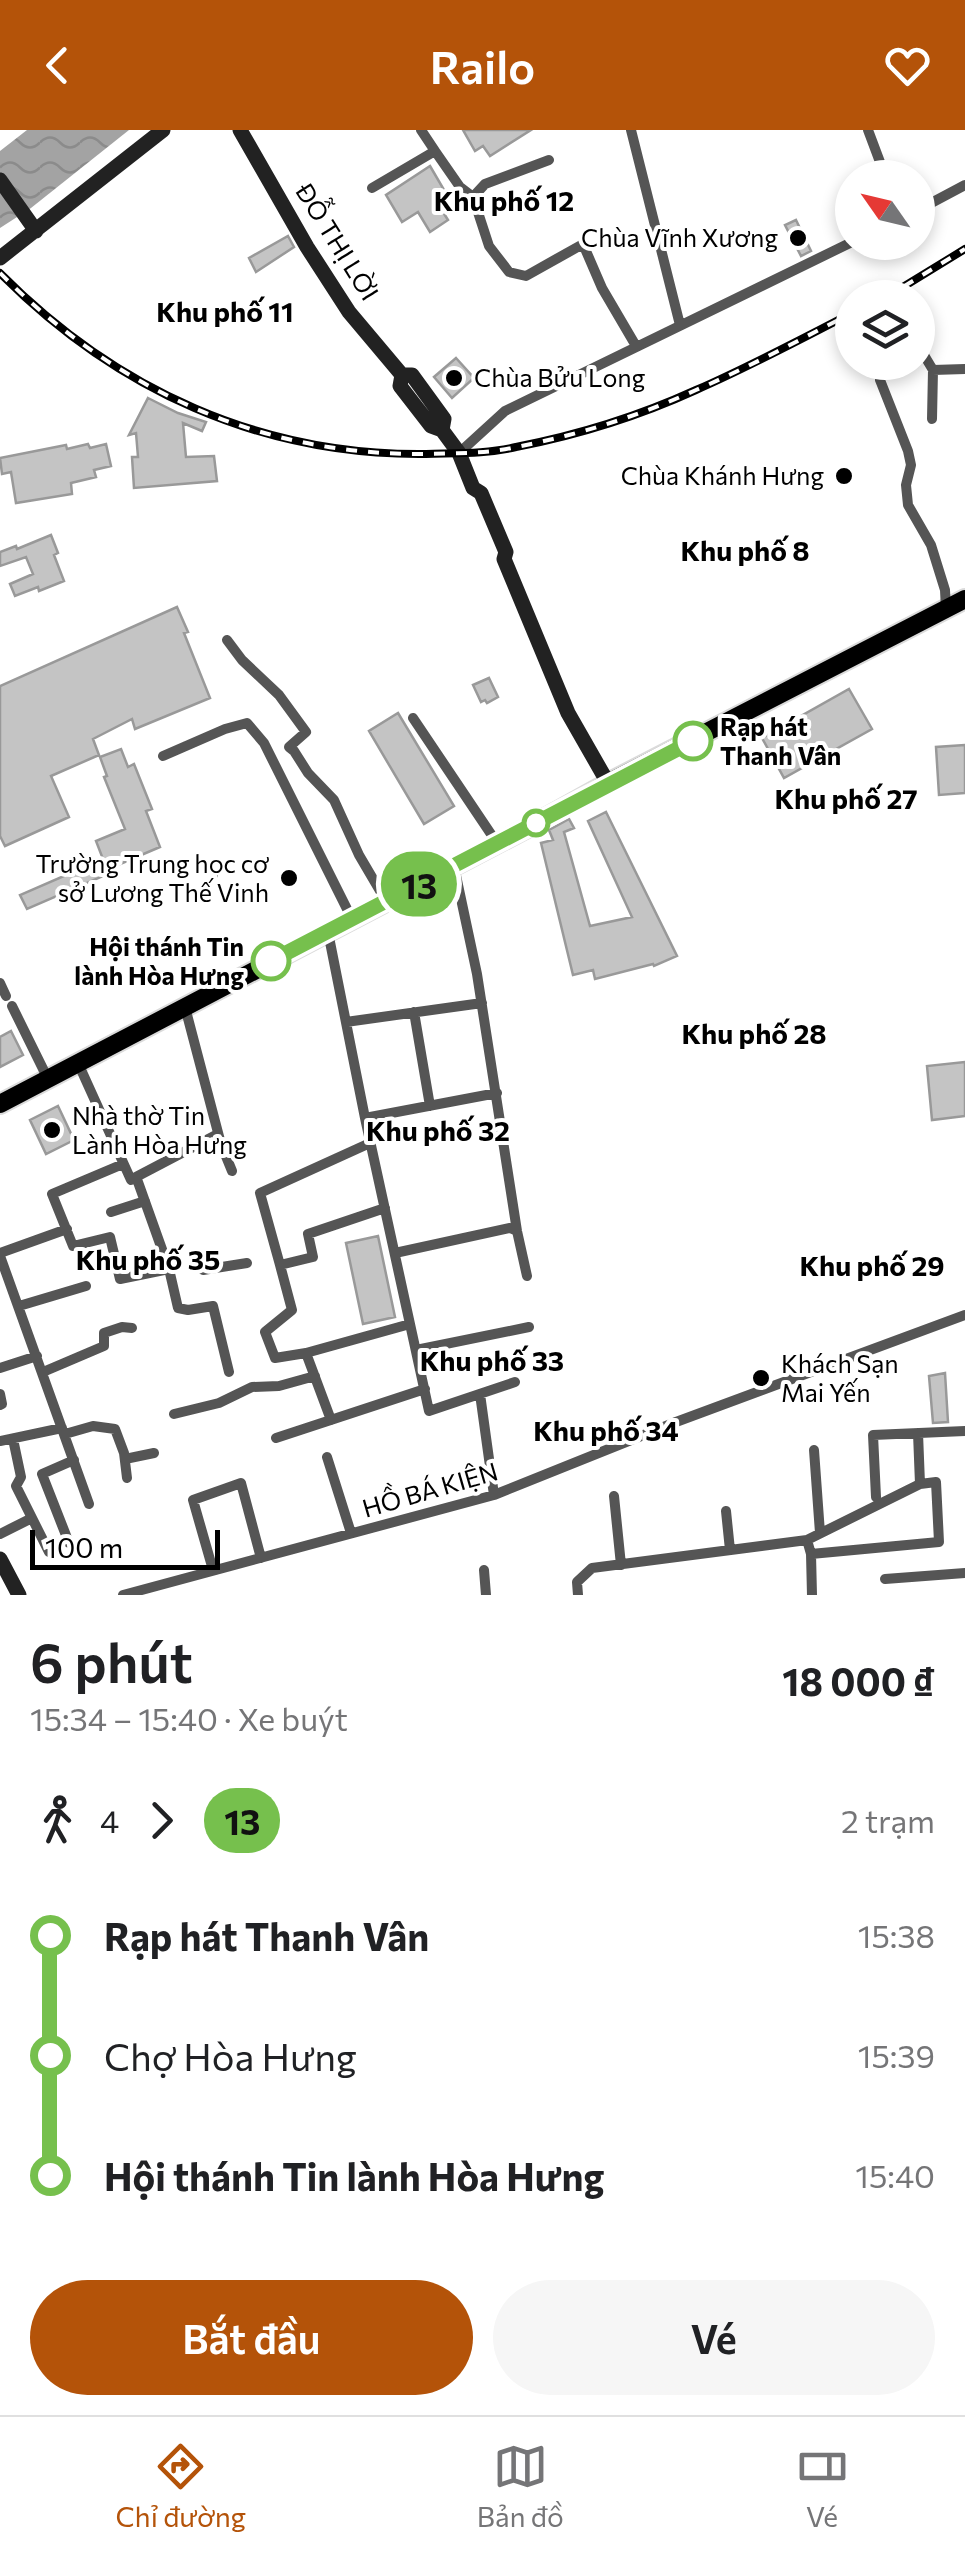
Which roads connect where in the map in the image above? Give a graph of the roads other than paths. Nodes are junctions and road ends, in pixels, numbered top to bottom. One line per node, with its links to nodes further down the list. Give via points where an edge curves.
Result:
1 (163, 130): 16 (street)
2 (240, 130): 26 (street, ĐỖ THỊ LỜI, via 350,312)
3 (420, 130): 6 (street)
4 (631, 130): 19 (street)
5 (868, 130): 8 (street)
6 (435, 151): 11 (street); 13 (street)
7 (550, 160): 13 (street, via 485,184)
8 (879, 160)
9 (0, 180): 15 (street)
10 (965, 185): 14 (street)
11 (372, 188)
12 (0, 197): 15 (street)
13 (472, 197): 20 (street, via 489,246 509,272 526,276 583,244)
14 (935, 201)
15 (22, 219): 16 (street)
16 (32, 234): 18 (street)
17 (835, 250): 19 (street)
18 (0, 258)
19 (680, 325): 20 (street)
20 (636, 346): 26 (street)
21 (965, 369): 22 (street)
22 (935, 370)
23 (880, 380): 28 (street, via 911,465 908,505 931,545)
24 (933, 380): 25 (street)
25 (932, 420)
26 (448, 444): 32 (street, ĐỖ THỊ LỜI, via 474,488 568,713)
27 (965, 599): 28 (main road)
28 (946, 609): 32 (main road)
29 (227, 640): 35 (street, via 305,730 289,747 334,800)
30 (413, 718): 33 (street)
31 (163, 756): 36 (street, via 247,723 264,743)
32 (608, 783): 33 (main road)
33 (498, 843): 34 (main road)
34 (454, 866): 35 (main road); 39 (street)
35 (386, 901): 36 (main road)
36 (352, 919): 37 (main road)
37 (328, 932): 40 (main road); 42 (street)
38 (0, 984): 44 (street)
39 (482, 1003): 41 (street); 45 (street)
40 (185, 1007): 43 (main road); 49 (street)
41 (414, 1012): 42 (street); 47 (street)
42 (346, 1022): 48 (street)
43 (78, 1063): 44 (main road); 51 (street)
44 (48, 1079): 46 (main road)
45 (497, 1094): 47 (street); 58 (street)
46 (0, 1104)
47 (430, 1106): 48 (street)
48 (365, 1118): 50 (street)
49 (218, 1134): 52 (street); 53 (street)
50 (370, 1143): 55 (street); 63 (street, via 260,1193)
51 (124, 1164): 53 (street, via 131,1180); 57 (street, via 52,1194)
52 (232, 1171)
53 (136, 1176): 54 (street)
54 (145, 1201): 56 (street); 64 (street)
55 (385, 1208): 60 (street); 63 (street, via 308,1234 313,1257)
56 (111, 1212)
57 (67, 1229): 59 (street); 64 (street, via 73,1246 110,1237 120,1280)
58 (517, 1231): 60 (street); 65 (street)
59 (0, 1254): 67 (street)
60 (395, 1254): 71 (street)
61 (203, 1261): 62 (street, via 203,1270)
62 (247, 1262)
63 (280, 1264): 75 (street, via 292,1310 265,1332 275,1358)
64 (169, 1269): 79 (street, via 178,1308 213,1306)
65 (527, 1276)
66 (86, 1286): 69 (street)
67 (12, 1289): 68 (street); 69 (street)
68 (0, 1296)
69 (18, 1306): 76 (street)
70 (965, 1315): 101 (street, HỒ BÁ KIỆN)
71 (410, 1324): 74 (street); 75 (street)
72 (529, 1326): 74 (street)
73 (132, 1328): 78 (street, via 104,1333 104,1346)
74 (416, 1350): 82 (street)
75 (306, 1353): 80 (street)
76 (37, 1356): 77 (street); 78 (street)
77 (0, 1368)
78 (42, 1372): 88 (street)
79 (230, 1372)
80 (315, 1376): 86 (street, via 252,1386); 87 (street)
81 (515, 1382): 84 (street)
82 (425, 1389): 84 (street, via 430,1411); 87 (street)
83 (0, 1394): 85 (street)
84 (480, 1394): 101 (street)
85 (0, 1405)
86 (174, 1414)
87 (331, 1420): 91 (street)
88 (63, 1431): 92 (street); 97 (street, via 115,1429); 98 (street)
89 (965, 1431): 90 (street)
90 (918, 1433): 100 (street); 103 (street, via 873,1434)
91 (276, 1438)
92 (12, 1439): 93 (street); 106 (street, via 21,1476 16,1486)
93 (0, 1442)
94 (814, 1450): 107 (street)
95 (154, 1453): 97 (street)
96 (327, 1457): 109 (street)
97 (125, 1458): 99 (street)
98 (74, 1460): 104 (street); 111 (street, via 42,1474)
99 (127, 1478)
100 (920, 1484): 107 (street); 114 (street, via 936,1482 940,1542)
101 (494, 1495): 109 (street, HỒ BÁ KIỆN)
102 (614, 1496): 117 (street)
103 (876, 1497)
104 (90, 1504)
105 (726, 1511): 112 (street)
106 (32, 1518): 108 (street); 113 (street)
107 (820, 1533): 110 (street)
108 (0, 1534)
109 (351, 1534): 115 (street, HỒ BÁ KIỆN)
110 (807, 1540): 112 (street); 114 (street)
111 (69, 1543)
112 (730, 1550): 117 (street)
113 (50, 1552)
114 (811, 1554): 126 (street)
115 (261, 1558): 118 (street, HỒ BÁ KIỆN); 118 (street, via 240,1484 193,1500)
116 (0, 1560): 122 (street)
117 (621, 1564): 125 (street, via 592,1568 578,1582)
118 (213, 1570): 123 (street, HỒ BÁ KIỆN)
119 (484, 1570): 124 (street)
120 (965, 1573): 121 (street)
121 (885, 1579)
122 (19, 1595)
123 (123, 1595)
124 (486, 1595)
125 (578, 1595)
126 (812, 1595)

